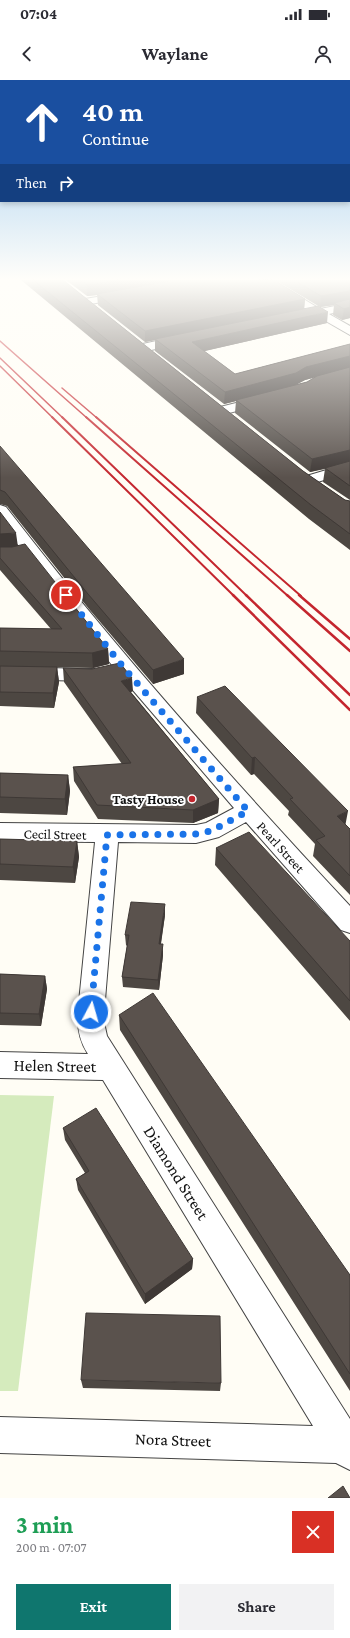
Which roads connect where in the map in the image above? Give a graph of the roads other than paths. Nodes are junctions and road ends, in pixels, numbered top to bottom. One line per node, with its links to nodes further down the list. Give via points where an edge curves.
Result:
1 (151, 346): 2 (street)
2 (142, 348): 3 (street)
3 (154, 358)
4 (278, 396): 6 (street)
5 (209, 402): 6 (street)
6 (221, 411): 7 (street)
7 (233, 421)
8 (350, 466): 9 (street, via 314,484)
9 (295, 470)
10 (0, 510): 11 (street, Pearl Street, via 22,553)
11 (124, 668): 12 (street, via 93,675); 13 (street, Pearl Street)
12 (0, 672)
13 (248, 811): 15 (street, Cecil Street, via 211,831 196,834); 16 (street, Pearl Street)
14 (0, 832): 15 (street, Cecil Street)
15 (107, 835): 18 (street, Diamond Street, via 91,1028)
16 (350, 923)
17 (0, 1065): 18 (street, Helen Street)
18 (110, 1068): 20 (street, Diamond Street)
19 (0, 1435): 20 (street, Nora Street)
20 (348, 1448)

